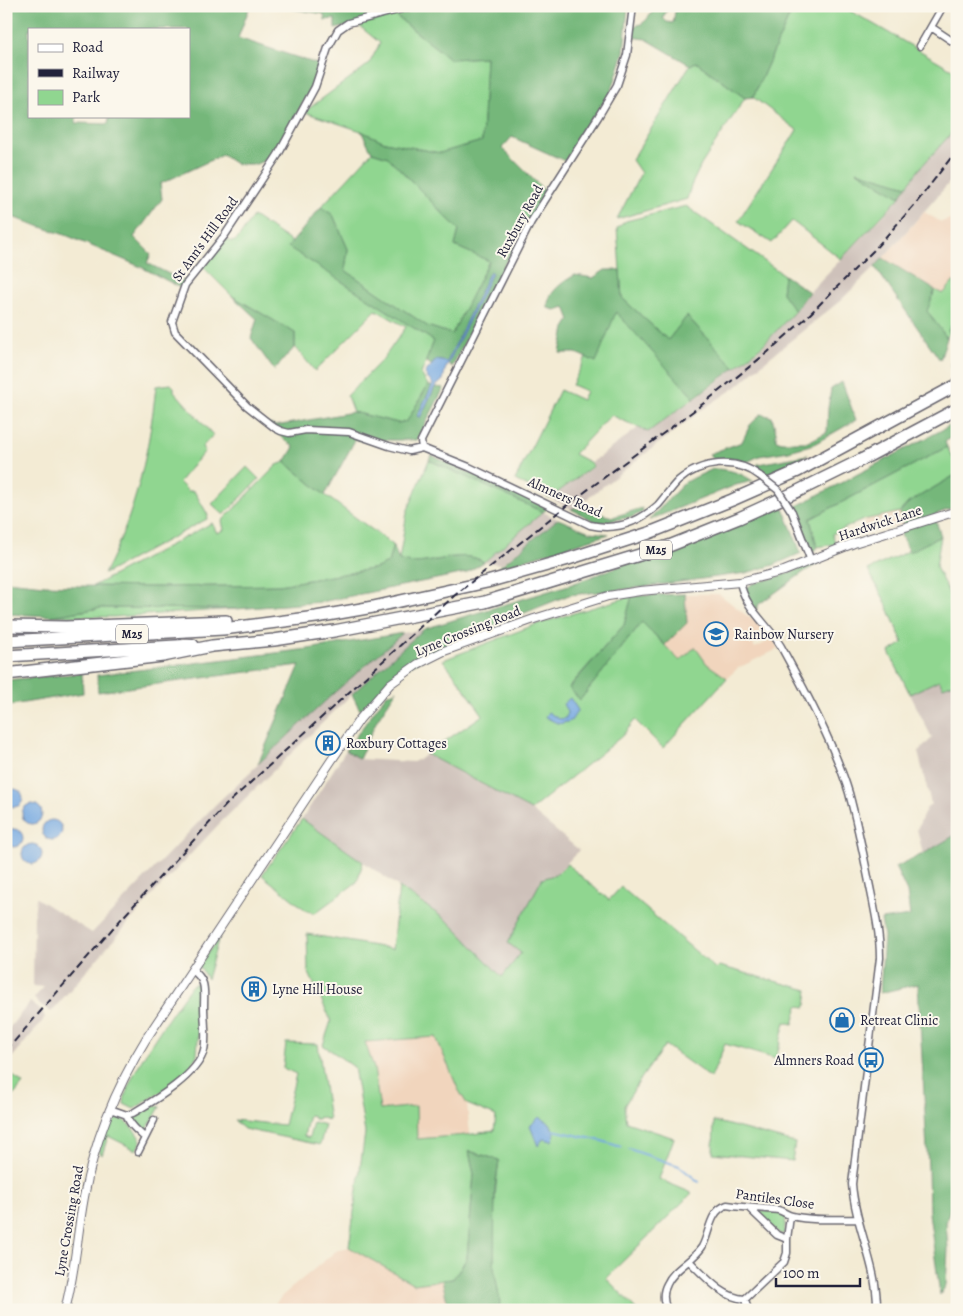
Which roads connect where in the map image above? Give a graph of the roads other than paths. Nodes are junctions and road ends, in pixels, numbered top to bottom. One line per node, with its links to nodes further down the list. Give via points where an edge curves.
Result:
1 (413, 6): 9 (street, St Ann's Hill Road, via 348,23 338,30 328,48 315,87 278,155 225,235 185,285 172,322 175,332 214,373 275,428 289,433 306,430 348,432 389,446 409,450)
2 (633, 6): 9 (street, Ruxbury Road, via 627,55 617,85 531,222 421,441)
3 (943, 6): 4 (street)
4 (931, 27): 5 (street); 6 (street)
5 (955, 42)
6 (920, 46)
7 (957, 385): 13 (highway, M25, via 798,471 649,533 487,582 373,607)
8 (957, 409): 16 (highway, M25, via 796,492 739,518 641,555 485,602 334,631)
9 (422, 448): 11 (street, Almners Road, bridge, via 468,466 590,525 601,527 628,524 644,516 678,481 695,470 714,464 736,464 749,468 778,490 792,512)
10 (957, 511): 11 (street, Hardwick Lane)
11 (811, 560): 12 (street, Lyne Crossing Road, via 784,571)
12 (740, 582): 19 (street, Lyne Crossing Road, via 615,594 583,602 444,651 404,673 359,720); 27 (street, via 746,602 770,629 785,653 835,755 856,819 877,926 879,964 852,1184)
13 (258, 624): 14 (highway, via 221,621); 15 (highway, M25, via 222,629)
14 (6, 626)
15 (6, 641)
16 (212, 646): 17 (highway, M25); 18 (highway, via 163,656)
17 (6, 656)
18 (6, 674)
19 (192, 970): 20 (street, Lyne Crossing Road, via 134,1058); 21 (street, via 200,976 204,987 205,1042 200,1060 186,1077)
20 (110, 1109): 21 (street); 31 (street, Lyne Crossing Road, via 84,1196)
21 (127, 1115): 23 (street, via 130,1123)
22 (154, 1120): 23 (street)
23 (145, 1138): 24 (street)
24 (138, 1152)
25 (750, 1209): 26 (street, Pantiles Close, via 784,1211); 28 (street, via 777,1235); 29 (street, Pantiles Close, via 723,1206 713,1218 701,1248)
26 (790, 1216): 27 (street, Pantiles Close); 28 (street)
27 (858, 1219): 34 (street, via 876,1280)
28 (787, 1239): 30 (street, via 784,1262)
29 (689, 1261): 30 (street, via 717,1288); 32 (street, Pantiles Close, via 667,1283 664,1301)
30 (742, 1299): 33 (street)
31 (65, 1310)
32 (668, 1310)
33 (748, 1310)
34 (877, 1310)

